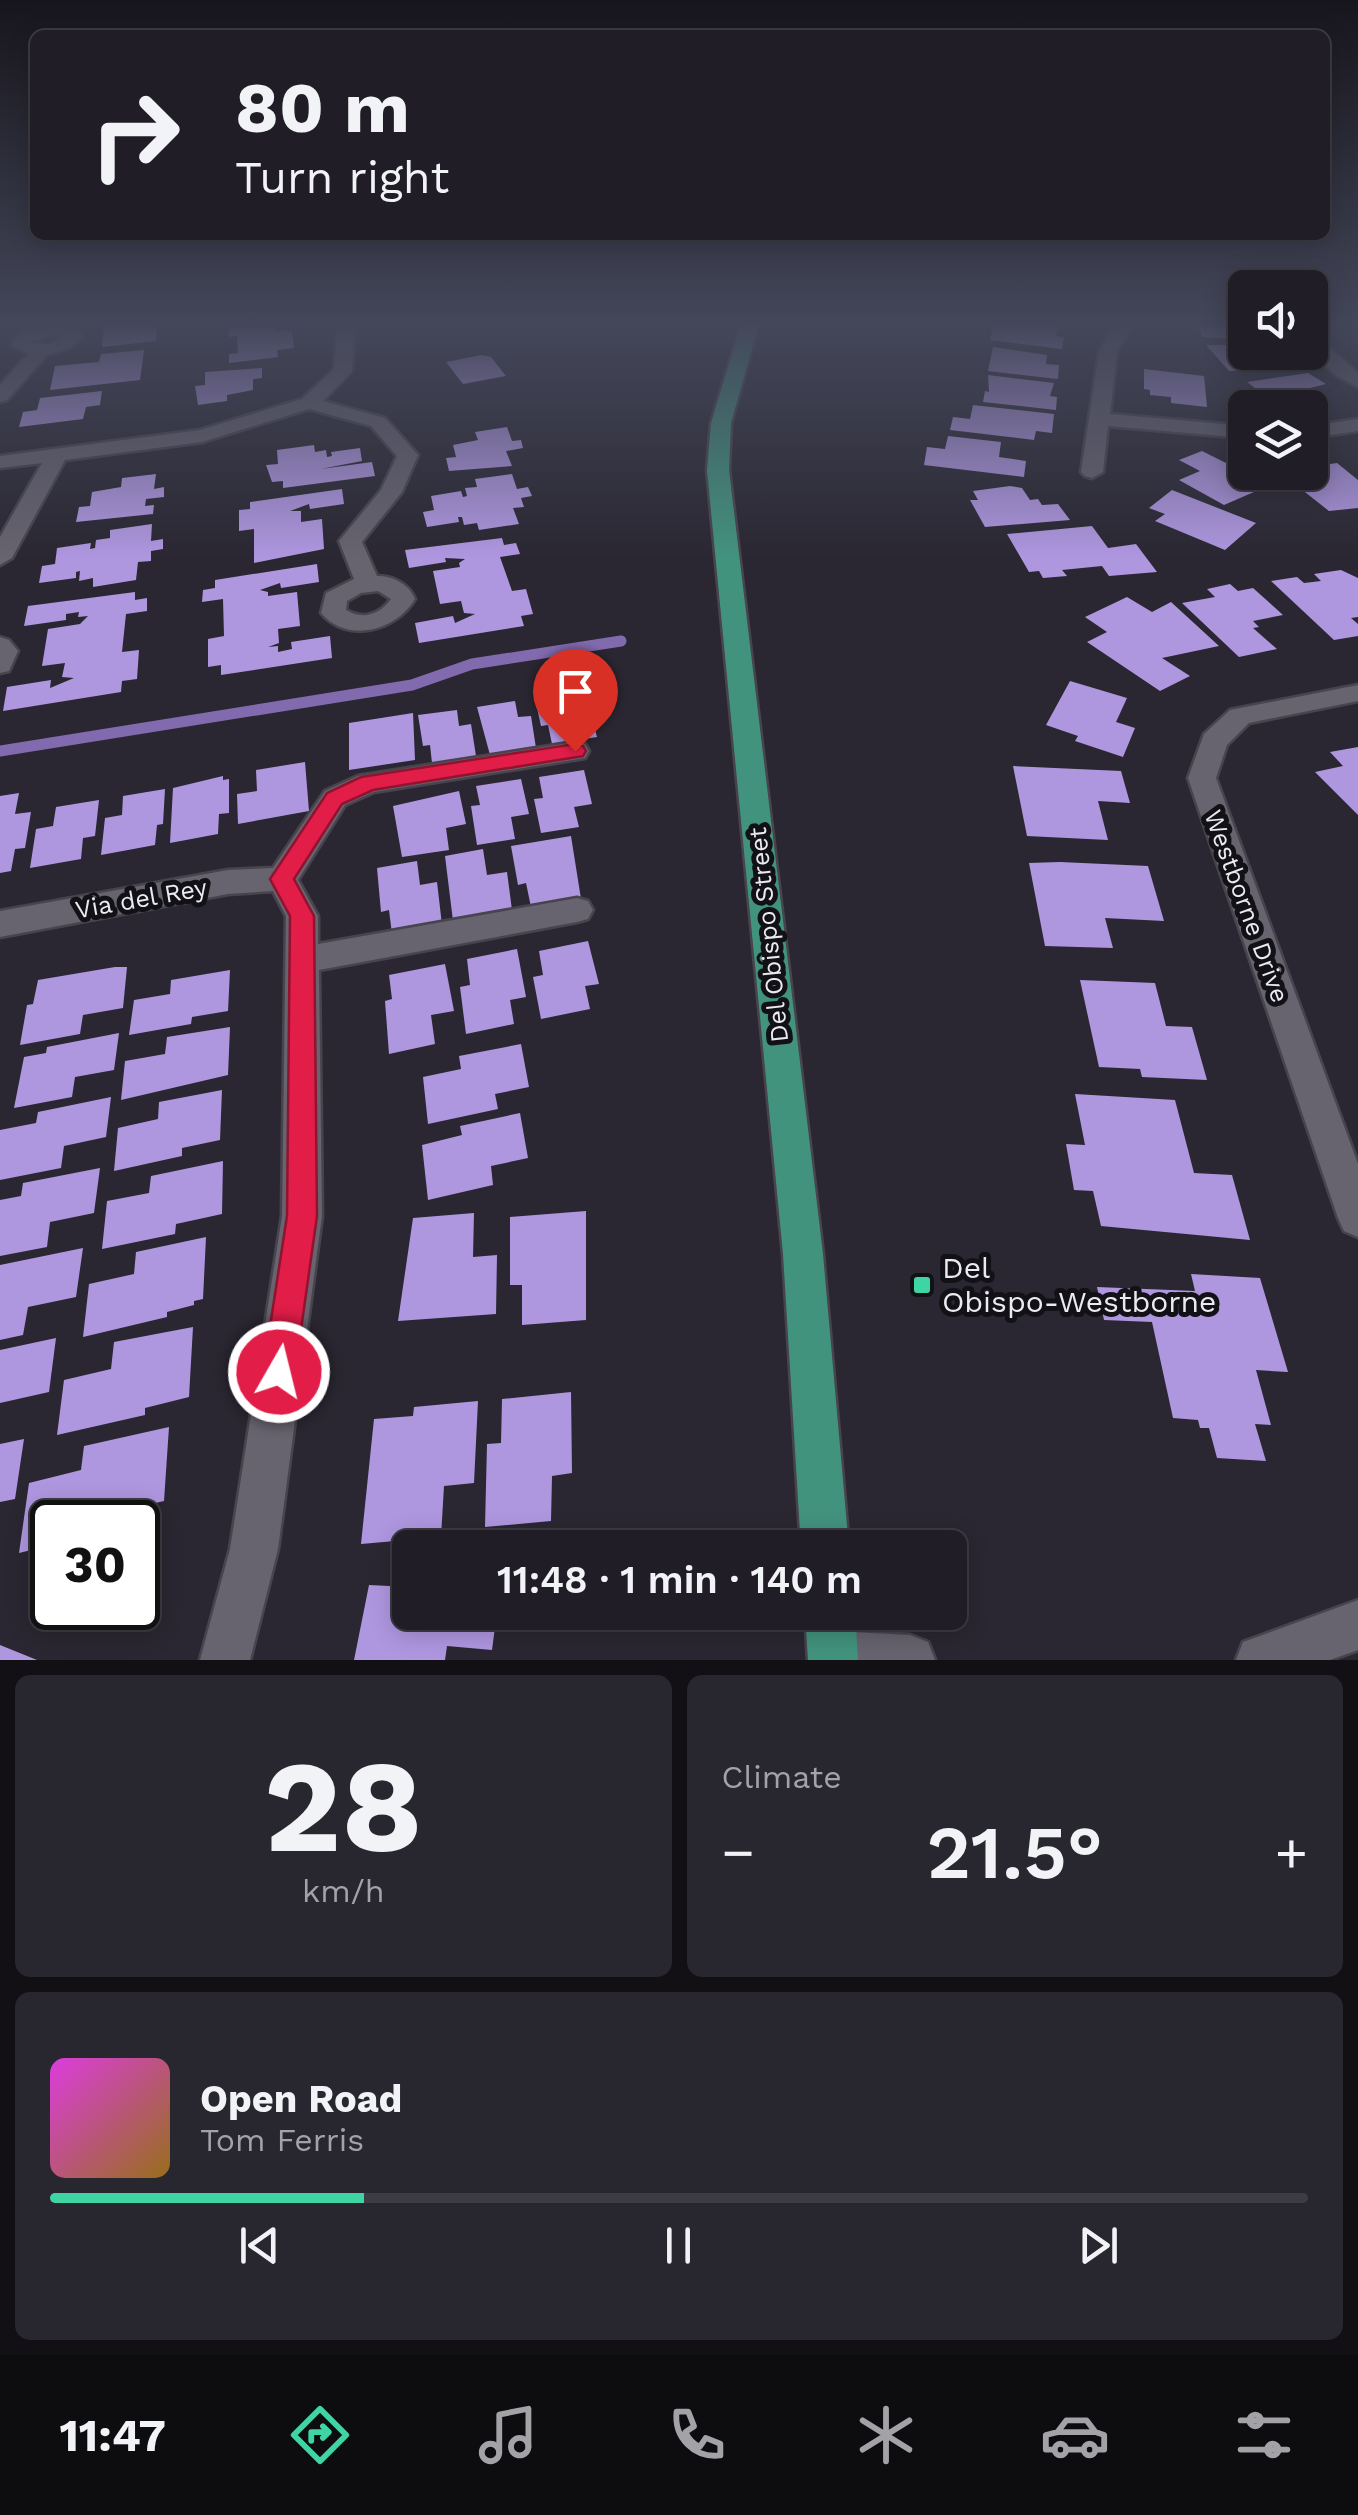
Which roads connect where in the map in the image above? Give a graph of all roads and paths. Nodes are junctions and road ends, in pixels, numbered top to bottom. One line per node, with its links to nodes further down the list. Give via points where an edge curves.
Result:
1 (304, 404): 9 (street, via 202,436)
2 (314, 404): 13 (street, via 378,422 408,454 390,492 350,541)
3 (726, 404): 23 (main road, Del Obispo Street, via 718,470 803,1254)
4 (1102, 404): 5 (street)
5 (1101, 419): 8 (street); 11 (street)
6 (1358, 425): 7 (street)
7 (1328, 429)
8 (1228, 430)
9 (56, 457): 10 (street); 12 (street)
10 (0, 462)
11 (1092, 472)
12 (0, 558)
13 (368, 583)
14 (0, 645): 15 (street)
15 (0, 665)
16 (1358, 694): 22 (street, Westborne Drive, via 1240,716 1214,741 1202,778)
17 (575, 751): 18 (street, via 368,783 334,798)
18 (282, 879): 20 (street, Via del Rey, via 228,882); 21 (street, via 302,916)
19 (577, 910): 21 (street)
20 (0, 924)
21 (302, 960): 26 (street, via 302,1216 254,1549)
22 (1358, 1218)
23 (824, 1530)
24 (1358, 1626): 28 (street)
25 (832, 1643): 27 (street)
26 (224, 1660)
27 (910, 1660)
28 (1261, 1660)

